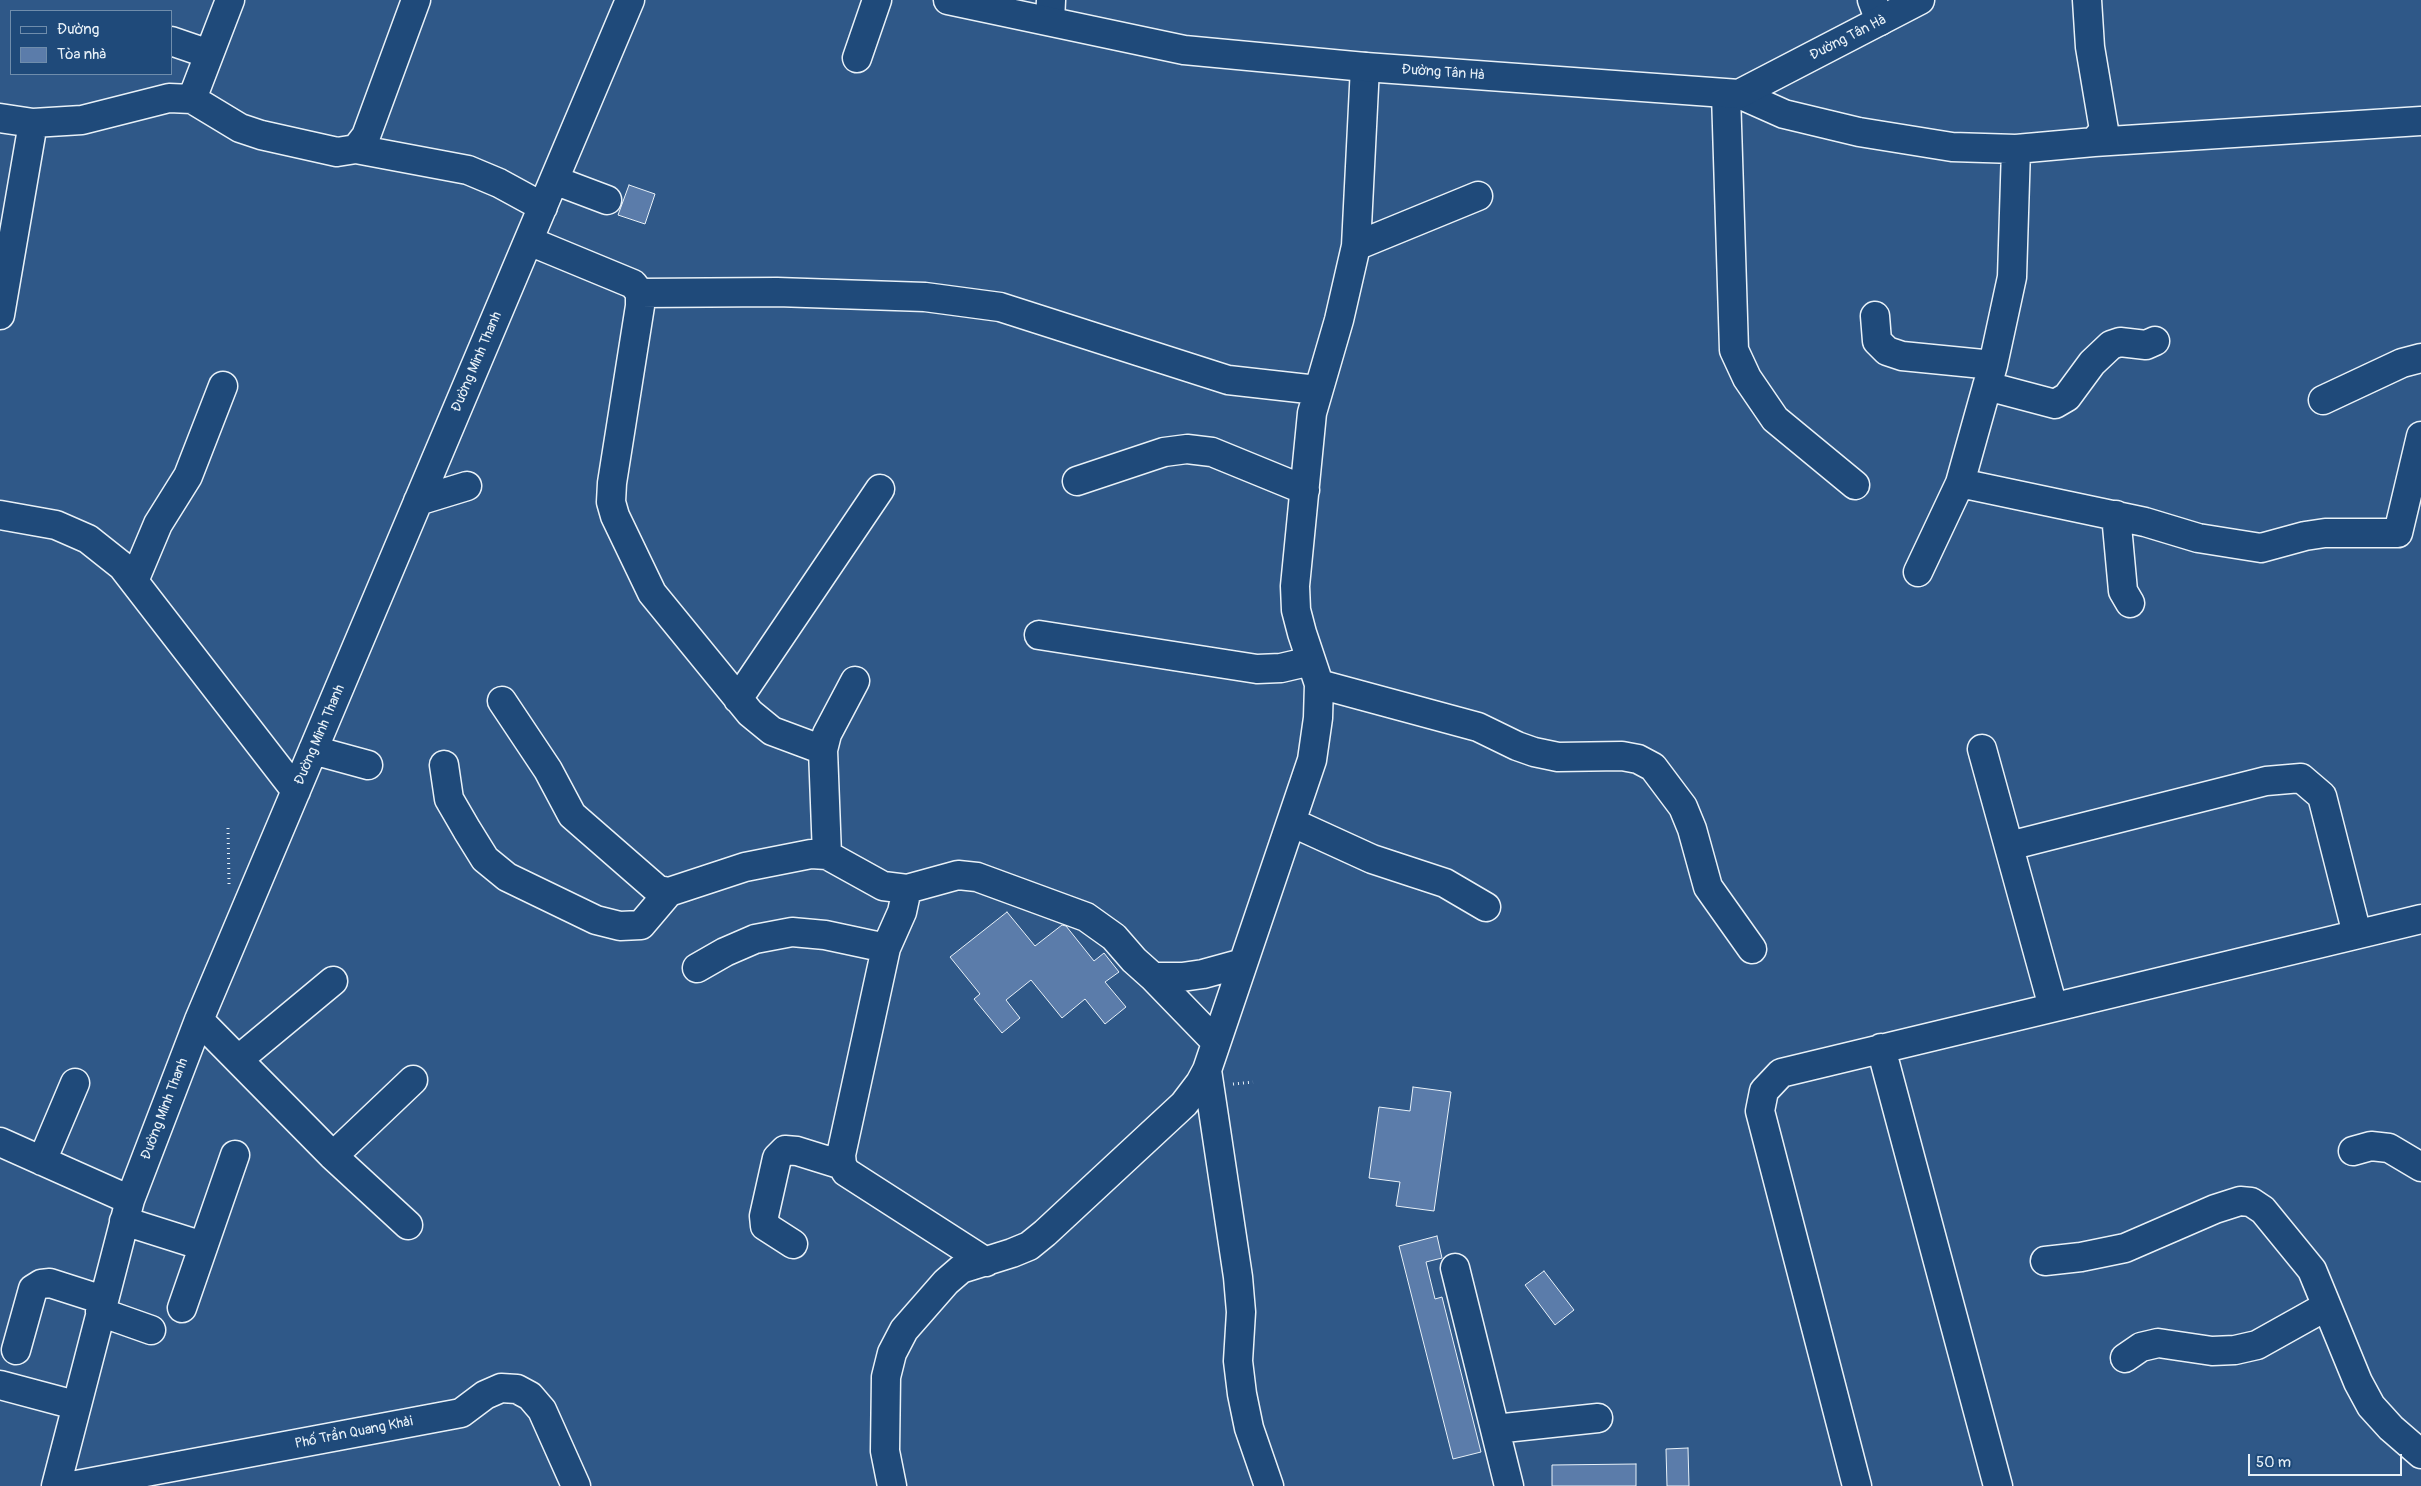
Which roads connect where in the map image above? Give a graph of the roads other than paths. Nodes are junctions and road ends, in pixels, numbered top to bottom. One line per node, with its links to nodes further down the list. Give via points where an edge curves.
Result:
1 (230, 0): 11 (street)
2 (416, 0): 20 (street, via 366,136)
3 (630, 0): 22 (street, Đường Minh Thanh)
4 (877, 0): 12 (street)
5 (948, 0): 8 (street, Đường Tân Hà)
6 (1920, 0): 9 (street, Đường Tân Hà)
7 (2087, 0): 19 (street, via 2090,47 2104,130)
8 (1050, 11): 13 (street, Đường Tân Hà, via 1184,50)
9 (1876, 11): 14 (street, Đường Tân Hà)
10 (172, 41): 11 (street)
11 (210, 54): 15 (street)
12 (857, 58)
13 (1365, 67): 14 (street, Đường Tân Hà); 27 (street)
14 (1733, 94): 21 (street, via 1784,114 1859,132 1952,147); 40 (street, via 1734,350 1747,378 1775,418)
15 (192, 100): 18 (street, via 168,98 82,120); 20 (street, via 240,128 261,135 337,152)
16 (0, 118): 18 (street)
17 (2421, 121): 19 (street)
18 (33, 123): 29 (street)
19 (2094, 142): 21 (street)
20 (356, 149): 25 (street, via 468,170)
21 (2016, 149): 33 (street, via 2012,277)
22 (554, 180): 24 (street); 25 (street, Đường Minh Thanh)
23 (1478, 196): 27 (street)
24 (607, 200)
25 (543, 207): 26 (street, Đường Minh Thanh)
26 (529, 241): 28 (street, via 633,284); 44 (street, Đường Minh Thanh)
27 (1356, 246): 35 (street, via 1340,320)
28 (640, 293): 35 (street, via 787,292 925,296 962,301 1000,307 1228,380); 53 (street, via 610,502 652,593)
29 (0, 314)
30 (1875, 316): 33 (street, via 1877,341 1887,352)
31 (2155, 341): 33 (street, via 2146,345 2120,342 2111,345 2067,398 2055,404)
32 (2421, 358): 36 (street, via 2402,363)
33 (1990, 376): 39 (street)
34 (224, 386): 48 (street, via 188,476 158,524)
35 (1317, 390): 43 (street)
36 (2323, 400)
37 (2421, 436): 46 (street, via 2398,533 2305,536 2261,548 2198,538)
38 (1077, 481): 43 (street, via 1156,454 1187,449 1212,452)
39 (1960, 482): 46 (street); 47 (street)
40 (1855, 485)
41 (467, 486): 44 (street)
42 (880, 489): 53 (street)
43 (1304, 490): 51 (street, via 1295,586 1296,610)
44 (418, 501): 56 (street, Đường Minh Thanh)
45 (0, 515): 48 (street, via 56,525 88,539 122,566)
46 (2116, 515): 49 (street, via 2123,591)
47 (1918, 572)
48 (134, 581): 60 (street)
49 (2130, 603)
50 (1039, 635): 51 (street, via 1257,669)
51 (1315, 672): 61 (street, via 1318,718 1312,760); 70 (street, via 1478,727 1534,752 1558,757 1622,756 1638,759 1653,767 1683,807 1708,886)
52 (855, 681): 57 (street, via 827,734)
53 (738, 699): 57 (street, via 772,730)
54 (502, 701): 65 (street, via 548,770 572,815 658,890)
55 (1982, 749): 62 (street)
56 (313, 750): 58 (street); 60 (street, Đường Minh Thanh)
57 (823, 750): 63 (street)
58 (368, 765)
59 (444, 765): 65 (street, via 450,799 467,830 485,858 507,877 596,920 620,926 640,925)
60 (296, 791): 76 (street, Đường Minh Thanh)
61 (1291, 822): 66 (street, via 1372,859 1445,883); 71 (street)
62 (2009, 846): 68 (street, via 2266,781 2301,778 2322,796); 75 (street)
63 (827, 855): 64 (street, via 883,886); 65 (street, via 811,854 745,867)
64 (907, 889): 69 (street, via 902,912); 73 (street, via 958,875 977,877 1086,917 1114,938)
65 (669, 892)
66 (1486, 907)
67 (2421, 919): 68 (street)
68 (2357, 934): 75 (street)
69 (886, 948): 72 (street, via 825,935 792,932 755,939); 88 (street, via 841,1155)
70 (1752, 949)
71 (1243, 962): 73 (street, via 1202,974); 77 (street)
72 (697, 968)
73 (1153, 976): 77 (street)
74 (333, 982): 79 (street)
75 (2053, 1007): 78 (street)
76 (199, 1020): 79 (street); 90 (street, Đường Minh Thanh)
77 (1216, 1042): 80 (street)
78 (1882, 1048): 114 (street, via 1781,1073 1764,1092 1760,1111); 115 (street)
79 (238, 1059): 86 (street)
80 (1207, 1070): 95 (street, via 1184,1104 1046,1233 1029,1246); 112 (street, via 1238,1277 1241,1312 1238,1361 1242,1394 1249,1428)
81 (413, 1080): 86 (street)
82 (75, 1083): 87 (street)
83 (0, 1142): 87 (street)
84 (2353, 1151): 89 (street, via 2371,1146 2389,1148)
85 (235, 1155): 93 (street)
86 (333, 1156): 91 (street)
87 (42, 1161): 90 (street)
88 (842, 1165): 92 (street, via 797,1150 785,1150 777,1158 764,1216 765,1226); 95 (street, via 846,1172)
89 (2421, 1167)
90 (127, 1211): 93 (street); 97 (street, Đường Minh Thanh)
91 (408, 1225)
92 (793, 1244)
93 (204, 1246): 99 (street)
94 (2045, 1261): 98 (street, via 2125,1248 2215,1209 2240,1201 2251,1202 2263,1210 2304,1258 2319,1286)
95 (986, 1262): 111 (street, via 961,1269 946,1282 904,1330 892,1353 886,1377 885,1451)
96 (1454, 1268): 106 (street)
97 (101, 1306): 100 (street); 101 (street, via 50,1283 41,1284 33,1289); 104 (street, Đường Minh Thanh)
98 (2325, 1307): 102 (street, via 2257,1344 2235,1350 2212,1351 2158,1343 2141,1347); 107 (street, via 2371,1406)
99 (182, 1308)
100 (151, 1330)
101 (16, 1350)
102 (2125, 1358)
103 (0, 1385): 104 (street)
104 (75, 1405): 108 (street, Đường Minh Thanh)
105 (1598, 1418): 106 (street)
106 (1495, 1429): 113 (street)
107 (2421, 1454)
108 (56, 1486)
109 (71, 1486): 110 (street, Phố Trần Quang Khải, via 461,1413 485,1395 501,1388 517,1389 530,1396 542,1410)
110 (576, 1486)
111 (892, 1486)
112 (1269, 1486)
113 (1509, 1486)
114 (1857, 1486)
115 (1998, 1486)

